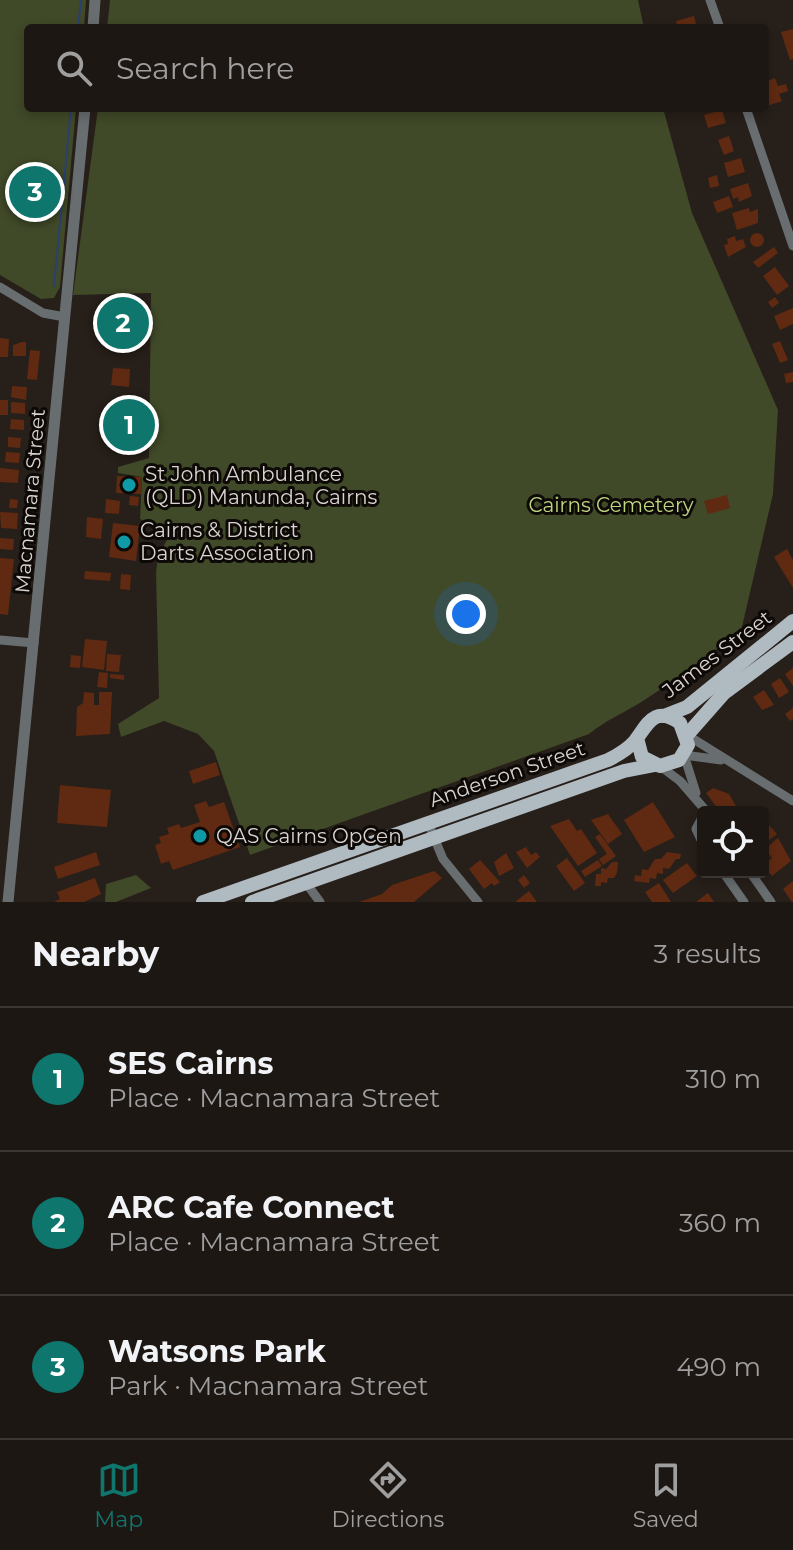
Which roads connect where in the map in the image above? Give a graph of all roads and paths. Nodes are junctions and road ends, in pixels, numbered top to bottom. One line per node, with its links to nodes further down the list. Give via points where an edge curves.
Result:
1 (95, 0): 3 (street)
2 (710, 0): 4 (street)
3 (93, 24)
4 (719, 24)
5 (85, 112): 9 (street, Macnamara Street)
6 (747, 112): 7 (street)
7 (793, 246)
8 (0, 287): 9 (street, via 43,313)
9 (65, 317): 13 (street, Macnamara Street)
10 (793, 621): 14 (main road, James Street, via 687,707)
11 (0, 640): 13 (street)
12 (793, 642): 15 (main road, James Street, via 724,693)
13 (34, 643): 28 (street, Macnamara Street)
14 (663, 716): 15 (main road, via 676,720); 16 (main road, via 647,722)
15 (687, 735): 17 (main road); 18 (street)
16 (637, 738): 19 (main road, via 642,757); 23 (main road, Anderson Street, via 608,760)
17 (684, 755): 18 (street); 19 (main road, via 674,764); 20 (street)
18 (728, 762): 21 (street)
19 (658, 766): 20 (street); 23 (main road, Anderson Street, via 624,771)
20 (699, 800): 22 (street)
21 (793, 801)
22 (703, 806)
23 (431, 830): 26 (main road, Anderson Street); 29 (main road, Anderson Street); 32 (street, via 443,859)
24 (727, 878): 33 (street)
25 (754, 878): 34 (street)
26 (306, 883): 27 (main road, Anderson Street); 31 (street)
27 (282, 897): 30 (main road, Anderson Street)
28 (9, 900)
29 (203, 902)
30 (252, 902)
31 (320, 902)
32 (478, 902)
33 (744, 902)
34 (771, 902)

